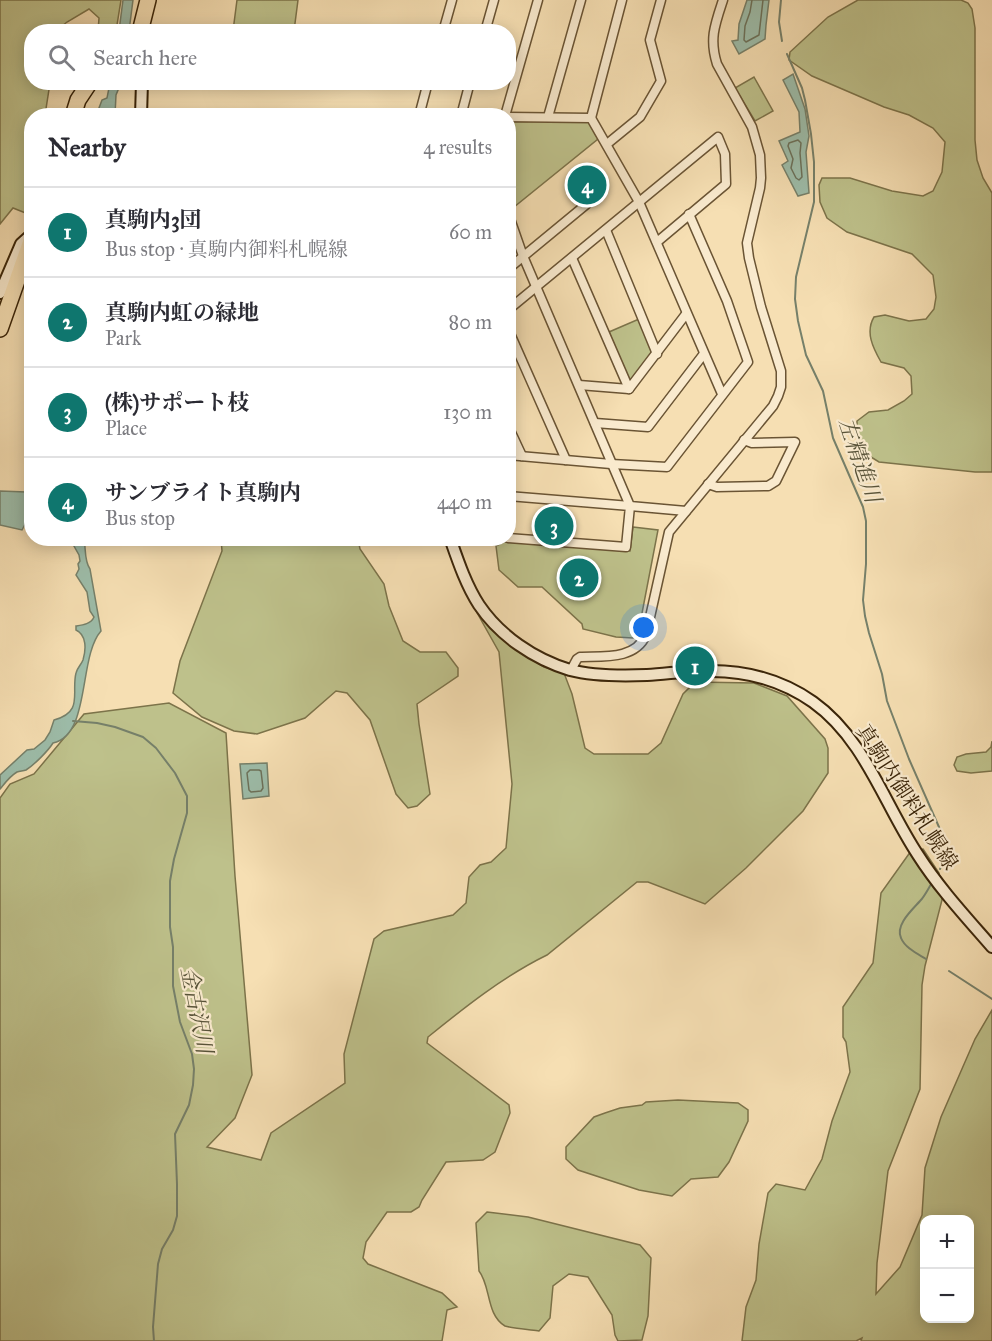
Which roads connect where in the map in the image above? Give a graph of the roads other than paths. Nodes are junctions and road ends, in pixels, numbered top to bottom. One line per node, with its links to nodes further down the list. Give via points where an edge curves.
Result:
1 (147, 0): 9 (highway)
2 (452, 0): 10 (street)
3 (494, 0): 11 (street)
4 (538, 0): 12 (street)
5 (581, 0): 24 (street)
6 (622, 0): 25 (street)
7 (661, 0): 26 (street, via 650,40 661,81 640,117)
8 (723, 0): 50 (street, via 714,30 714,52 753,127 760,155 760,188 747,243 760,307 781,371 778,396)
9 (142, 24)
10 (445, 24)
11 (487, 24)
12 (516, 82)
13 (84, 90): 18 (highway)
14 (142, 90): 19 (main road)
15 (427, 90): 20 (street)
16 (468, 90): 21 (street)
17 (514, 90): 22 (street)
18 (75, 108)
19 (141, 108)
20 (421, 108)
21 (463, 108)
22 (509, 108)
23 (516, 116): 24 (street)
24 (548, 117): 25 (street)
25 (591, 118): 26 (street)
26 (607, 144): 27 (street)
27 (639, 202): 29 (street, via 718,137 725,154 726,184); 30 (street); 33 (street)
28 (588, 203): 34 (street)
29 (689, 214): 33 (street); 48 (street, via 727,301 748,362)
30 (606, 230): 35 (street); 44 (street)
31 (516, 236): 34 (street)
32 (24, 242): 39 (main road)
33 (657, 242): 41 (street)
34 (523, 256): 37 (street); 38 (street)
35 (572, 258): 38 (street); 47 (street)
36 (24, 259): 42 (highway)
37 (516, 262)
38 (537, 288): 40 (street); 46 (street)
39 (0, 293)
40 (516, 304)
41 (687, 314): 44 (street); 45 (street)
42 (0, 329)
43 (516, 347): 54 (street)
44 (657, 354): 47 (street)
45 (703, 355): 48 (street); 49 (street, via 648,427)
46 (579, 385): 47 (street); 49 (street)
47 (629, 389)
48 (722, 394): 55 (street, via 667,467)
49 (595, 423): 55 (street)
50 (744, 440): 56 (street); 56 (street, via 795,442 776,482 768,486 717,488)
51 (516, 443): 53 (street)
52 (516, 456): 53 (street)
53 (522, 456): 54 (street)
54 (566, 460): 55 (street)
55 (611, 464): 58 (street)
56 (708, 484): 59 (street)
57 (516, 497): 58 (street)
58 (630, 506): 59 (street); 60 (street, via 626,547)
59 (686, 511): 62 (street, via 669,532 643,641 621,655 577,658)
60 (516, 539)
61 (453, 546): 62 (main road, 真駒内御料札幌線, via 479,605 501,630 530,652)
62 (571, 670): 63 (main road, 真駒内御料札幌線, via 610,675 709,670 741,673 772,680 797,692 835,721 846,735 870,769 918,856)
63 (992, 947)

